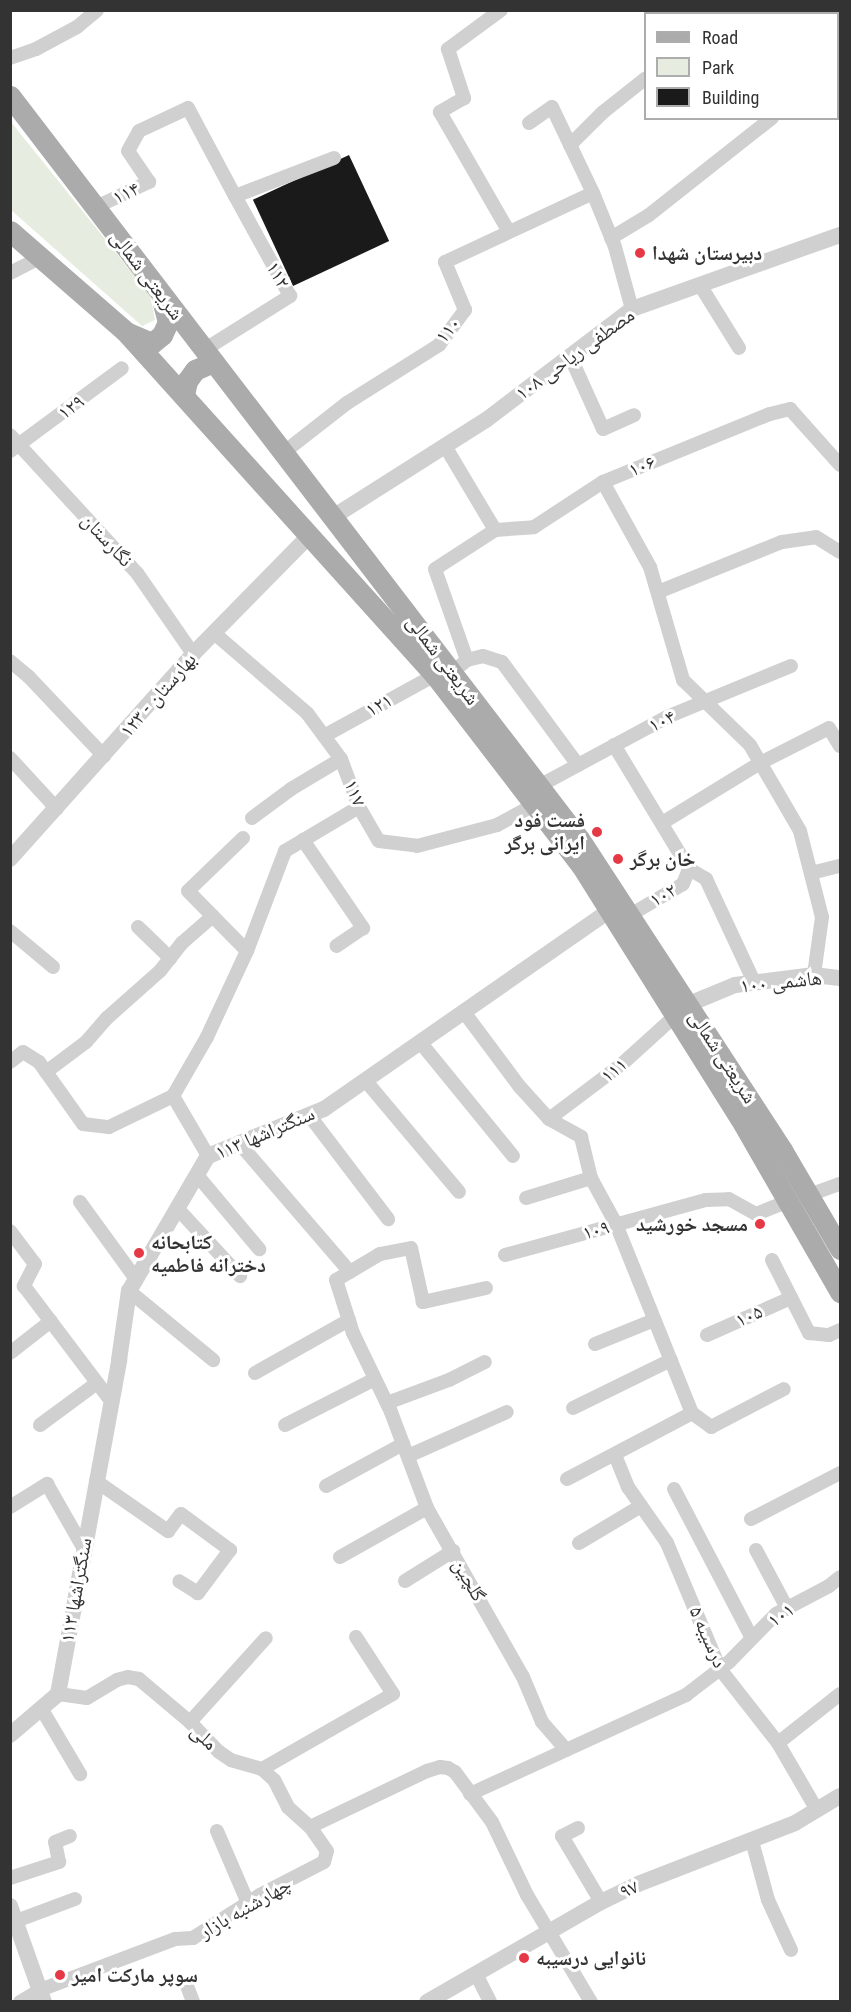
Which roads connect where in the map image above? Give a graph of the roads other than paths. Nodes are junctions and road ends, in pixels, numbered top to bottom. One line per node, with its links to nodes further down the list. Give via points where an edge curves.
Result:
1 (97, 10): 3 (street, via 77,27)
2 (501, 10): 14 (street, via 448,50 464,98 440,112)
3 (10, 58)
4 (644, 79): 8 (street)
5 (10, 96): 12 (main road, شریعتی شمالی)
6 (769, 120): 16 (street, via 649,215)
7 (529, 123): 8 (street, via 552,107)
8 (570, 145): 10 (street)
9 (334, 158): 11 (street)
10 (593, 193): 14 (street, ۱۱۰); 16 (street)
11 (235, 196): 12 (street, ۱۱۴, via 188,108 139,131 128,151 149,182); 24 (street, ۱۱۲, via 290,296)
12 (96, 207): 20 (main road, شریعتی شمالی)
13 (10, 231): 17 (main road, شریعتی شمالی)
14 (509, 232): 31 (street, ۱۱۰, via 445,262 465,310 439,345 347,403)
15 (840, 235): 19 (street, مصطفی ریاحی ۱۰۸)
16 (611, 238): 21 (street)
17 (41, 257): 18 (street); 22 (main road, شریعتی شمالی)
18 (10, 273)
19 (700, 285): 21 (street, مصطفی ریاحی ۱۰۸); 23 (street)
20 (162, 296): 22 (main road, via 168,322 162,335 152,343); 24 (main road, شریعتی شمالی)
21 (632, 309): 25 (street, مصطفی ریاحی ۱۰۸)
22 (125, 331): 27 (main road, شریعتی شمالی)
23 (739, 348)
24 (208, 356): 27 (main road, via 186,381); 31 (main road, شریعتی شمالی)
25 (570, 357): 28 (street, via 603,429); 30 (street, مصطفی ریاحی ۱۰۸)
26 (122, 368): 29 (street, ۱۲۹)
27 (183, 395): 36 (main road, شریعتی شمالی)
28 (634, 415)
29 (13, 444): 40 (street, نگارستان, via 137,573)
30 (445, 446): 34 (street, مصطفی ریاحی ۱۰۸); 35 (street)
31 (284, 453): 34 (main road, شریعتی شمالی)
32 (840, 465): 33 (street, ۱۰۶, via 790,409)
33 (603, 482): 35 (street, ۱۰۶, via 534,527); 38 (street, via 650,567)
34 (333, 517): 43 (main road, شریعتی شمالی)
35 (495, 530): 43 (street, ۱۰۶, via 435,569)
36 (310, 536): 39 (street, بهارستان - ۱۲۳); 43 (main road, شریعتی شمالی)
37 (840, 552): 38 (street, via 816,537 782,542)
38 (658, 592): 44 (street, via 683,680)
39 (214, 633): 40 (street, بهارستان - ۱۲۳); 45 (street, ۱۱۷, via 307,713)
40 (193, 654): 48 (street, بهارستان - ۱۲۳)
41 (10, 661): 48 (street)
42 (791, 666): 44 (street, ۱۰۴)
43 (452, 669): 45 (street, ۱۲۱); 52 (street, via 483,656 502,662); 53 (main road, شریعتی شمالی)
44 (706, 702): 46 (street, ۱۰۴, via 667,717); 51 (street, via 750,745)
45 (324, 736): 50 (street, ۱۱۷)
46 (614, 746): 52 (street, ۱۰۴); 57 (street)
47 (840, 746): 51 (street, via 829,728)
48 (104, 756): 55 (street, بهارستان - ۱۲۳)
49 (10, 758): 55 (street)
50 (341, 759): 54 (street, ۱۱۷); 56 (street)
51 (760, 763): 57 (street); 63 (street, via 800,831)
52 (578, 765): 53 (street, ۱۰۴)
53 (537, 795): 54 (street, ۱۱۷, via 497,825 417,846 379,841); 64 (main road, شریعتی شمالی, via 581,866)
54 (359, 807): 59 (street)
55 (57, 809): 60 (street, بهارستان - ۱۲۳)
56 (252, 818)
57 (663, 823): 62 (street)
58 (243, 838): 65 (street, via 188,891)
59 (303, 840): 68 (street, via 363,928); 69 (street, via 285,851)
60 (12, 855)
61 (840, 866): 63 (street)
62 (689, 869): 64 (street, ۱۰۲, via 683,884); 74 (street, via 706,879)
63 (811, 873): 72 (street, via 822,917)
64 (620, 913): 75 (main road, شریعتی شمالی); 76 (street, سنگتراشها ۱۱۳)
65 (213, 916): 69 (street); 70 (street)
66 (138, 927): 70 (street)
67 (10, 931): 71 (street)
68 (336, 946)
69 (247, 951): 81 (street, via 207,1037)
70 (170, 958): 79 (street, via 86,1042)
71 (54, 967)
72 (814, 975): 73 (street, هاشمی ۱۰۰); 74 (street, هاشمی ۱۰۰)
73 (840, 978)
74 (754, 982): 75 (street, هاشمی ۱۰۰, via 735,985)
75 (682, 1010): 82 (main road, شریعتی شمالی); 84 (street, ۱۱۱, via 622,1064)
76 (464, 1012): 77 (street, سنگتراشها ۱۱۳); 84 (street)
77 (420, 1042): 80 (street, سنگتراشها ۱۱۳); 87 (street)
78 (10, 1062): 79 (street, via 23,1053 39,1062)
79 (46, 1072): 81 (street, via 83,1124 109,1127)
80 (365, 1080): 83 (street, سنگتراشها ۱۱۳); 91 (street)
81 (173, 1096): 86 (street)
82 (748, 1114): 92 (main road, شریعتی شمالی); 94 (main road, شریعتی شمالی)
83 (309, 1115): 85 (street, سنگتراشها ۱۱۳); 97 (street)
84 (549, 1119): 89 (street, via 581,1137)
85 (239, 1143): 86 (street, سنگتراشها ۱۱۳); 104 (street)
86 (208, 1156): 88 (street, سنگتراشها ۱۱۳)
87 (513, 1156)
88 (197, 1175): 96 (street, سنگتراشها ۱۱۳); 100 (street)
89 (591, 1178): 93 (street); 98 (street)
90 (840, 1184): 92 (street)
91 (459, 1192)
92 (808, 1195): 101 (main road, شریعتی شمالی)
93 (526, 1198)
94 (788, 1201): 98 (street, ۱۰۹, via 756,1214 729,1199 706,1200); 108 (main road, شریعتی شمالی)
95 (80, 1202): 106 (street)
96 (177, 1208): 105 (street); 106 (street, سنگتراشها ۱۱۳)
97 (387, 1219)
98 (616, 1224): 102 (street, ۱۰۹); 111 (street)
99 (10, 1231): 112 (street, via 35,1264 24,1286)
100 (259, 1249)
101 (840, 1249)
102 (505, 1255)
103 (772, 1260): 109 (street)
104 (350, 1272): 107 (street, via 380,1254 411,1248 423,1302); 110 (street, گلچین, via 336,1280)
105 (240, 1276)
106 (132, 1285): 117 (street); 124 (street, سنگتراشها ۱۱۳)
107 (486, 1288)
108 (840, 1292)
109 (791, 1298): 113 (street, via 809,1333 829,1335); 114 (street, ۱۰۵)
110 (349, 1320): 120 (street); 121 (street, گلچین)
111 (654, 1320): 115 (street); 118 (street)
112 (51, 1322): 116 (street); 122 (street)
113 (840, 1330)
114 (707, 1335)
115 (595, 1344)
116 (10, 1353)
117 (213, 1360)
118 (671, 1360): 126 (street); 128 (street)
119 (485, 1362): 125 (street)
120 (255, 1373)
121 (375, 1379): 125 (street, گلچین); 130 (street)
122 (97, 1383): 124 (street); 129 (street)
123 (784, 1389): 128 (street, via 711,1427)
124 (111, 1401): 135 (street, سنگتراشها ۱۱۳)
125 (387, 1403): 131 (street, گلچین)
126 (573, 1408)
127 (507, 1413): 131 (street)
128 (692, 1413): 132 (street)
129 (40, 1425)
130 (285, 1425)
131 (406, 1450): 136 (street); 140 (street, گلچین)
132 (615, 1455): 134 (street); 138 (street, درسیبه ۵)
133 (840, 1473): 141 (street)
134 (567, 1479)
135 (96, 1480): 143 (street, سنگتراشها ۱۱۳); 148 (street, via 168,1531 181,1514 230,1550 198,1593)
136 (326, 1486)
137 (674, 1489): 153 (street)
138 (641, 1506): 142 (street); 154 (street, درسیبه ۵, via 667,1543)
139 (10, 1507): 143 (street, via 47,1484)
140 (427, 1508): 145 (street, گلچین); 146 (street)
141 (751, 1519)
142 (579, 1543)
143 (83, 1547): 155 (street, سنگتراشها ۱۱۳)
144 (756, 1550): 150 (street)
145 (453, 1551): 149 (street); 161 (street, گلچین, via 523,1677 543,1722)
146 (340, 1557)
147 (840, 1577): 150 (street, ۱۰۱)
148 (179, 1581)
149 (405, 1581)
150 (787, 1608): 153 (street, ۱۰۱)
151 (356, 1637): 162 (street, via 393,1694)
152 (266, 1638): 158 (street)
153 (752, 1638): 154 (street, ۱۰۱)
154 (725, 1665): 160 (street, درسیبه ۵); 161 (street, ۱۰۱, via 686,1695)
155 (58, 1694): 157 (street); 158 (street, ملی, via 87,1698 117,1680 139,1679)
156 (840, 1694): 160 (street)
157 (41, 1708): 159 (street); 163 (street)
158 (190, 1722): 162 (street, ملی, via 231,1760)
159 (11, 1734)
160 (778, 1743): 166 (street, درسیبه ۵)
161 (566, 1750): 164 (street, ۱۰۱)
162 (262, 1769): 167 (street, via 274,1780 288,1807)
163 (80, 1774)
164 (470, 1794): 167 (street, via 455,1772 440,1767); 177 (street, via 492,1822)
165 (839, 1801): 166 (street, ۹۷)
166 (817, 1810): 171 (street, ۹۷)
167 (310, 1827): 175 (street, چهارشنبه بازار, via 327,1851 324,1862)
168 (578, 1828): 174 (street, via 562,1836)
169 (217, 1831): 175 (street)
170 (70, 1836): 172 (street, via 55,1842 59,1862)
171 (752, 1841): 174 (street, ۹۷); 178 (street, via 768,1900)
172 (10, 1878)
173 (75, 1899): 176 (street)
174 (601, 1902): 177 (street, ۹۷)
175 (248, 1903): 181 (street, چهارشنبه بازار, via 193,1938 175,1939)
176 (13, 1914): 181 (street)
177 (548, 1931): 179 (street, ۹۷); 186 (street)
178 (791, 1950)
179 (476, 1974): 184 (street, ۹۷); 185 (street)
180 (187, 1986): 183 (street)
181 (42, 1996): 182 (street, چهارشنبه بازار)
182 (20, 2001)
183 (193, 2001)
184 (428, 2001)
185 (490, 2001)
186 (591, 2001)

